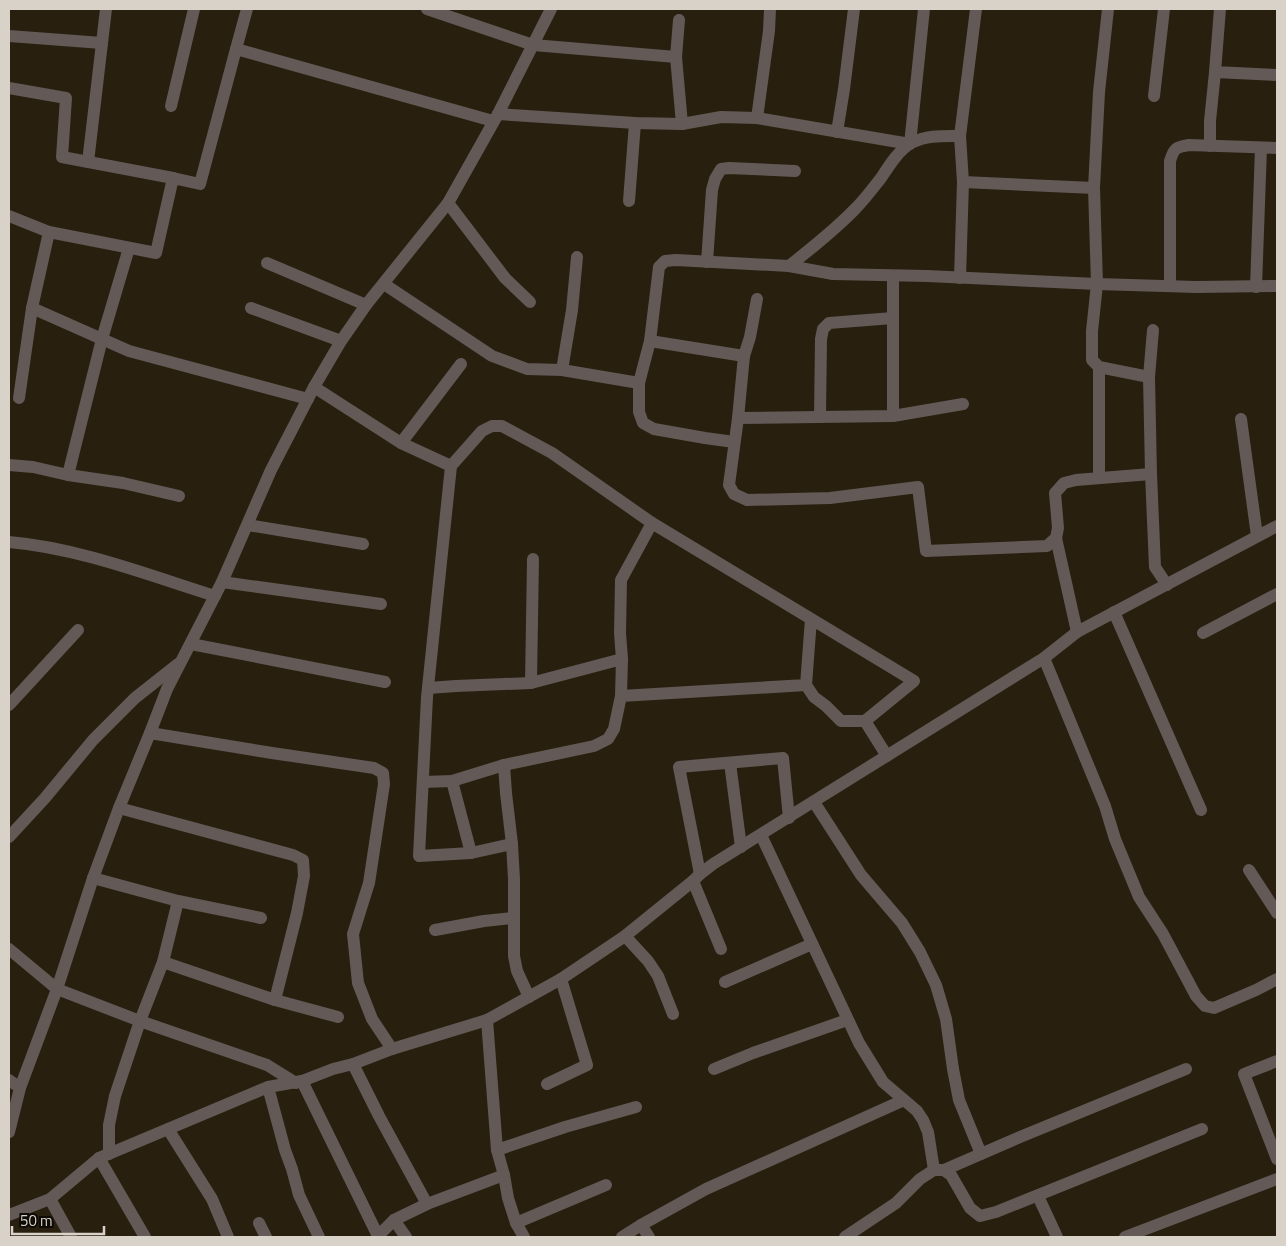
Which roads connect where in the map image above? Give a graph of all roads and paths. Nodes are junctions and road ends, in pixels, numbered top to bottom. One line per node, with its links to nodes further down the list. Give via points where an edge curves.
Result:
1 (106, 9): 15 (street)
2 (194, 9): 23 (street)
3 (247, 9): 17 (street)
4 (427, 9): 16 (street)
5 (551, 9): 16 (street)
6 (770, 9): 25 (street)
7 (854, 9): 28 (street)
8 (924, 9): 30 (street)
9 (976, 9): 29 (street)
10 (1108, 9): 38 (street, via 1099,92)
11 (1164, 9): 22 (street)
12 (1220, 9): 19 (street)
13 (679, 20): 18 (street)
14 (9, 36): 15 (street)
15 (102, 43): 34 (street)
16 (533, 45): 18 (street); 24 (street)
17 (236, 49): 24 (street); 36 (street, via 200,184)
18 (676, 57): 27 (street)
19 (1215, 72): 20 (street); 31 (street)
20 (1277, 75)
21 (9, 88): 34 (street, via 66,98 62,157)
22 (1154, 96)
23 (171, 106)
24 (495, 117): 26 (street); 40 (street)
25 (757, 118): 27 (street, via 721,117); 28 (street)
26 (635, 123): 27 (street); 39 (street)
27 (682, 124)
28 (837, 132): 30 (street)
29 (960, 136): 30 (street, via 937,136); 37 (street)
30 (910, 144): 47 (street, via 856,208)
31 (1210, 146): 32 (street); 52 (street, via 1179,146 1173,151 1170,161)
32 (1260, 148): 33 (street); 54 (street)
33 (1277, 148)
34 (88, 162): 36 (street)
35 (795, 171): 45 (street, via 721,169 712,190)
36 (173, 178): 43 (street, via 156,253)
37 (963, 182): 38 (street); 49 (street)
38 (1094, 188): 51 (street)
39 (629, 201)
40 (448, 203): 50 (street); 56 (street, via 505,278)
41 (9, 216): 42 (street)
42 (49, 232): 43 (street); 58 (street)
43 (129, 248): 62 (street)
44 (577, 257): 68 (street)
45 (707, 262): 47 (street); 64 (street, via 665,261 659,267)
46 (267, 264): 57 (street)
47 (789, 266): 48 (street, via 833,274)
48 (893, 276): 49 (street); 60 (street)
49 (960, 278): 51 (street)
50 (384, 284): 57 (street); 68 (street, via 492,356 527,369)
51 (1096, 284): 52 (street); 67 (street, via 1092,360)
52 (1170, 286): 54 (street)
53 (1277, 286): 54 (street)
54 (1256, 287)
55 (757, 299): 65 (street)
56 (530, 302)
57 (366, 305): 63 (street)
58 (32, 308): 62 (street); 72 (street)
59 (251, 308): 63 (street)
60 (893, 318): 75 (street); 76 (street, via 829,323 823,329 820,339)
61 (1153, 330): 69 (street)
62 (102, 339): 73 (street, via 129,351); 84 (street)
63 (341, 341): 71 (street)
64 (650, 341): 65 (street); 70 (street)
65 (744, 356): 77 (street)
66 (461, 364): 80 (street)
67 (1099, 367): 69 (street); 85 (street)
68 (562, 370): 70 (street)
69 (1149, 377): 83 (street)
70 (639, 383): 79 (street, via 639,412 643,423 654,429)
71 (314, 387): 73 (street); 80 (street)
72 (19, 398)
73 (308, 399): 88 (street, via 271,470)
74 (963, 404): 75 (street)
75 (893, 416): 76 (street)
76 (820, 417): 77 (street)
77 (738, 418): 79 (street)
78 (1241, 419): 90 (street)
79 (734, 442): 91 (street, via 729,485 734,494 747,500 830,498 918,487 926,551 1046,546)
80 (401, 443): 82 (street)
81 (9, 465): 84 (street)
82 (451, 466): 87 (street, via 482,431 502,426 552,453); 112 (street)
83 (1152, 474): 85 (street); 96 (street, via 1155,567)
84 (68, 475): 86 (street)
85 (1099, 478): 91 (street, via 1064,483 1055,493)
86 (180, 496)
87 (652, 523): 101 (street); 107 (street, via 621,580)
88 (248, 525): 93 (street); 95 (street)
89 (1276, 529): 90 (street)
90 (1257, 536): 96 (street)
91 (1056, 538): 103 (street)
92 (9, 542): 98 (street, via 53,547)
93 (363, 544)
94 (533, 559): 110 (street)
95 (222, 582): 98 (street); 99 (street)
96 (1167, 585): 100 (street)
97 (1277, 594): 104 (street)
98 (215, 596): 105 (street)
99 (381, 604)
100 (1114, 612): 103 (street); 124 (street)
101 (811, 619): 111 (street); 115 (street, via 914,681)
102 (78, 630): 114 (street)
103 (1077, 632): 106 (street)
104 (1203, 633)
105 (191, 644): 108 (street); 109 (street)
106 (1044, 658): 117 (street); 144 (street, via 1139,897 1196,996 1205,1006 1214,1008)
107 (622, 659): 110 (street); 113 (street)
108 (182, 660): 116 (street, via 166,689); 127 (street, via 135,698 93,740)
109 (385, 682)
110 (531, 683): 112 (street)
111 (806, 685): 113 (street); 115 (street, via 814,698 841,722)
112 (428, 688): 121 (street)
113 (621, 696): 119 (street, via 614,729 608,739 594,746)
114 (9, 705)
115 (865, 721): 117 (street)
116 (150, 733): 123 (street); 155 (street, via 374,768 382,772 384,784 369,883 353,934 358,983 372,1018)
117 (888, 756): 122 (street)
118 (730, 763): 125 (street, via 782,758); 129 (street); 132 (street, via 680,767)
119 (504, 765): 120 (street); 128 (street)
120 (452, 781): 121 (street); 130 (street)
121 (422, 782): 130 (street, via 419,856)
122 (814, 802): 125 (street); 171 (street, via 861,875 902,923 936,985 946,1020 959,1100)
123 (119, 808): 133 (street); 149 (street, via 293,854 303,860 304,876 297,913)
124 (1201, 810)
125 (789, 818): 126 (street)
126 (761, 835): 129 (street); 140 (street)
127 (9, 837)
128 (512, 844): 130 (street); 137 (street)
129 (741, 847): 132 (street)
130 (471, 853)
131 (1249, 870): 135 (street)
132 (696, 877): 139 (street); 142 (street)
133 (93, 878): 134 (street); 147 (street)
134 (178, 902): 136 (street); 143 (street)
135 (1277, 913)
136 (261, 918)
137 (513, 918): 138 (street); 148 (street, via 517,971)
138 (435, 930)
139 (625, 936): 145 (street); 150 (street, via 658,976)
140 (812, 944): 146 (street); 153 (street)
141 (9, 949): 147 (street)
142 (721, 949)
143 (163, 962): 149 (street); 154 (street)
144 (1277, 979)
145 (561, 980): 148 (street); 162 (street, via 587,1065)
146 (725, 982)
147 (57, 989): 154 (street); 164 (street)
148 (529, 997): 152 (street)
149 (275, 1000): 151 (street)
150 (673, 1014)
151 (338, 1018)
152 (487, 1020): 155 (street); 170 (street)
153 (848, 1020): 158 (street); 165 (street, via 883,1082)
154 (140, 1021): 161 (street, via 267,1065); 172 (street, via 115,1096)
155 (392, 1049): 157 (street)
156 (1277, 1061): 173 (street, via 1244,1074)
157 (353, 1064): 161 (street); 180 (street)
158 (714, 1069)
159 (1186, 1069): 171 (street)
160 (9, 1080): 164 (street)
161 (299, 1082): 163 (street); 191 (street)
162 (547, 1084)
163 (268, 1087): 167 (street); 190 (street, via 299,1195)
164 (20, 1088): 169 (street)
165 (904, 1100): 174 (street, via 923,1120); 185 (street, via 706,1189)
166 (636, 1107): 170 (street)
167 (168, 1129): 172 (street); 188 (street, via 212,1199)
168 (1202, 1129): 178 (street)
169 (9, 1132)
170 (497, 1150): 175 (street)
171 (981, 1154): 174 (street)
172 (104, 1156): 179 (street); 187 (street)
173 (1277, 1159)
174 (939, 1170): 178 (street, via 951,1175 970,1208 980,1216); 196 (street, via 920,1180 896,1203)
175 (504, 1175): 180 (street); 184 (street)
176 (1276, 1182): 198 (street)
177 (606, 1185): 184 (street)
178 (1038, 1196): 197 (street)
179 (50, 1199): 181 (street); 186 (street)
180 (427, 1204): 182 (street)
181 (9, 1215)
182 (394, 1220): 191 (street); 192 (street)
183 (259, 1223): 189 (street)
184 (516, 1223): 193 (street)
185 (641, 1225): 194 (street); 195 (street)
186 (71, 1237)
187 (145, 1237)
188 (228, 1237)
189 (266, 1237)
190 (319, 1237)
191 (378, 1237)
192 (406, 1237)
193 (524, 1237)
194 (622, 1237)
195 (649, 1237)
196 (845, 1237)
197 (1056, 1237)
198 (1125, 1237)

